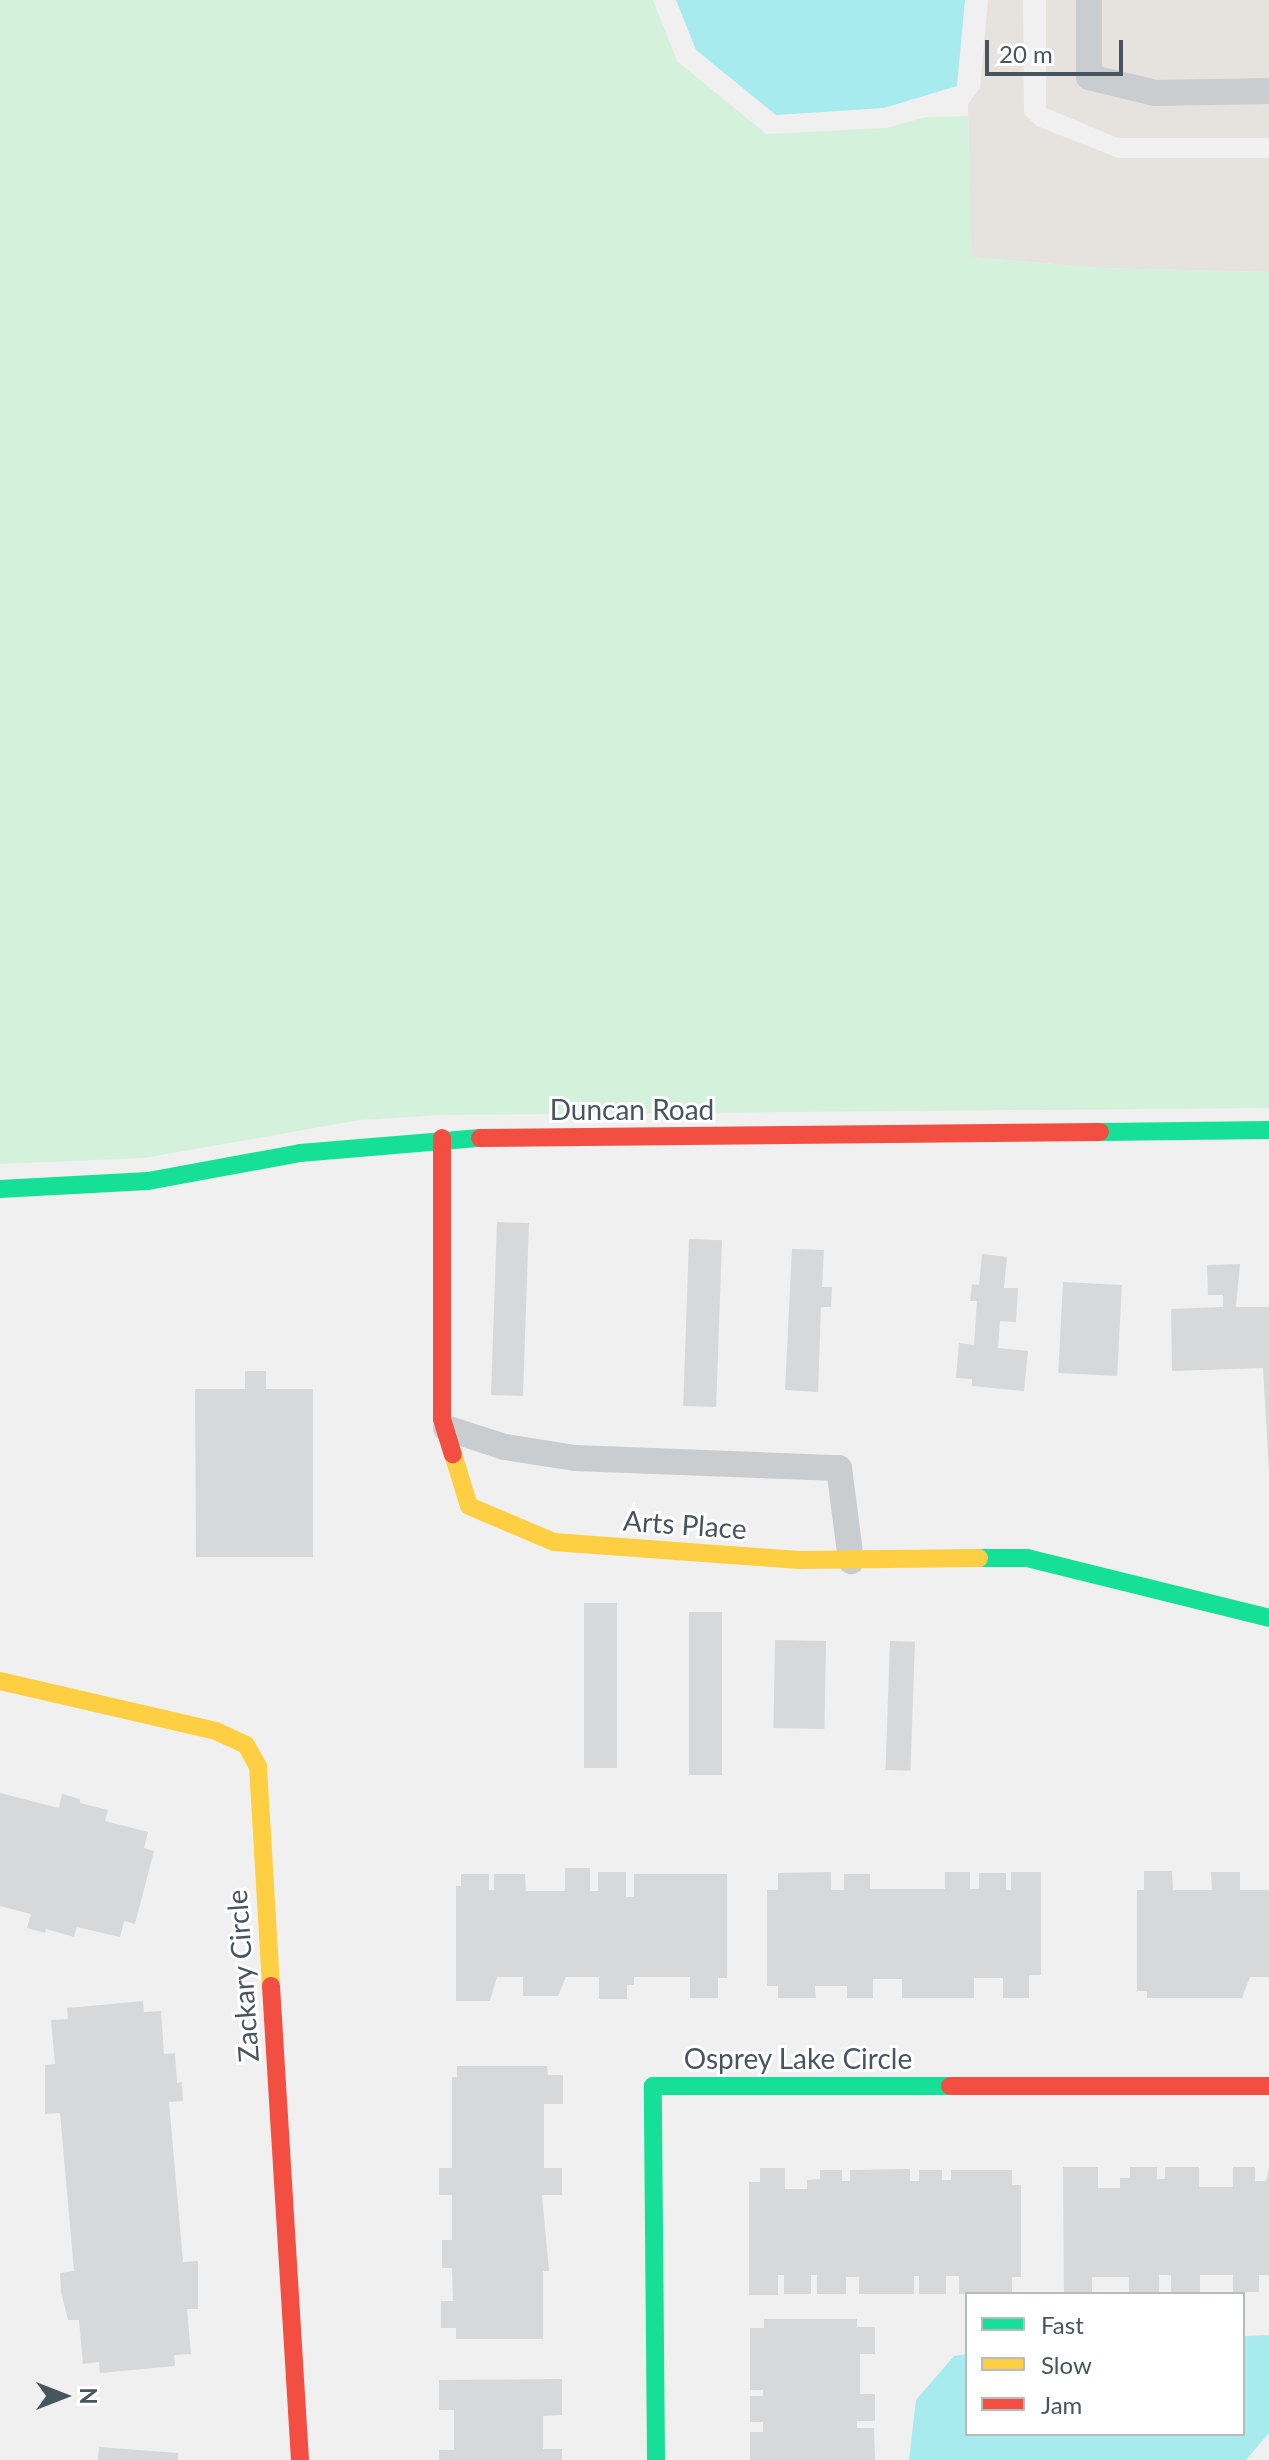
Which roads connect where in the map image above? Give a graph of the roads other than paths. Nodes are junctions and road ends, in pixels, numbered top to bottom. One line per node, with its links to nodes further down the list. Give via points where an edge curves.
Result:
1 (1089, 0): 2 (lane, via 1089,77 1155,93)
2 (1269, 91)
3 (1269, 1130): 4 (street, Duncan Road)
4 (442, 1138): 5 (street, Duncan Road, via 300,1153 148,1181); 6 (street, Arts Place)
5 (0, 1189)
6 (446, 1428): 7 (street, Arts Place, via 469,1506 554,1542); 7 (lane, via 505,1447 575,1458 839,1468)
7 (851, 1561): 8 (street, Arts Place, via 1027,1558)
8 (1269, 1618)
9 (0, 1681): 11 (street, Zackary Circle, via 216,1731 246,1745 258,1767)
10 (1269, 2086): 12 (street, Osprey Lake Circle, via 653,2086)
11 (300, 2460)
12 (656, 2460)

